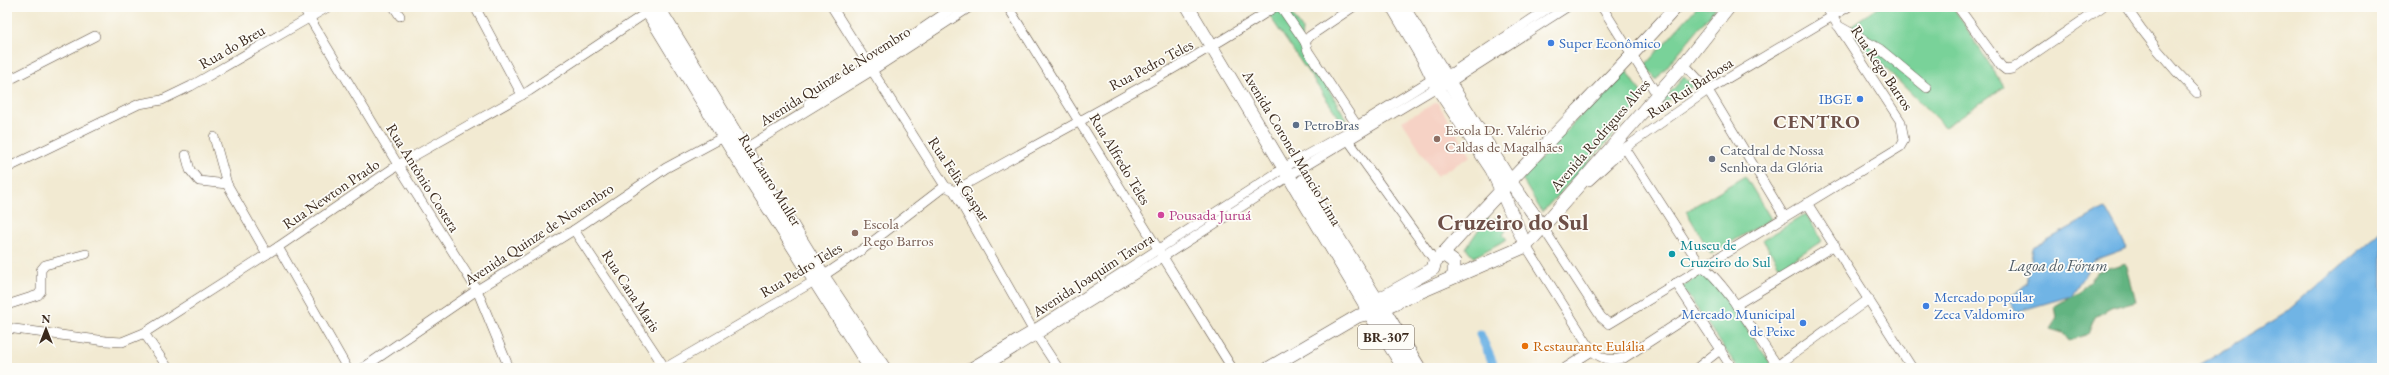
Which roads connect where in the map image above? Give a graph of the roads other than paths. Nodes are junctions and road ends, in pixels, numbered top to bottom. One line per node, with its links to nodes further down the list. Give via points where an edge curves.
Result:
1 (303, 7): 28 (street, Rua Antônio Costera)
2 (328, 7): 28 (street, Rua do Breu)
3 (394, 7): 27 (street)
4 (475, 7): 42 (street)
5 (832, 7): 35 (street, Rua Felix Gaspar)
6 (954, 7): 35 (street, Avenida Quinze de Novembro)
7 (970, 7): 35 (street, Avenida Quinze de Novembro)
8 (1008, 7): 43 (street, Rua Alfredo Teles)
9 (1188, 7): 32 (main road, Avenida Coronel Mancio Lima)
10 (1198, 7): 32 (main road, Avenida Coronel Mancio Lima)
11 (1275, 7): 32 (street, Rua Pedro Teles)
12 (1281, 7): 31 (street)
13 (1353, 7): 31 (street)
14 (1393, 7): 36 (main road)
15 (1403, 7): 36 (main road)
16 (1550, 7): 36 (street)
17 (1568, 7): 36 (street)
18 (1602, 7): 33 (street)
19 (1676, 7): 33 (main road, Avenida Rodrigues Alves)
20 (1729, 7): 34 (main road, Avenida Rodrigues Alves)
21 (1826, 7): 29 (street, Rua Rego Barros)
22 (1848, 7): 29 (street, Rua Rui Barbosa)
23 (1958, 7): 24 (street, via 2000,66 2006,70 2012,69)
24 (2102, 7)
25 (2126, 7): 40 (street, via 2146,37)
26 (651, 8): 42 (street, Rua Newton Prado); 45 (main road, Rua Lauro Muller)
27 (400, 16)
28 (310, 18): 51 (street, Rua Antônio Costera); 52 (street, Rua do Breu, via 191,86 162,100 139,104)
29 (1833, 21): 38 (street, via 1880,49); 39 (street, Rua Rui Barbosa); 59 (street, Rua Rego Barros, via 1901,122 1904,140 1900,146)
30 (95, 36): 37 (street)
31 (1305, 42): 44 (street, via 1308,51)
32 (1217, 45): 43 (street, Rua Pedro Teles); 53 (main road, Avenida Coronel Mancio Lima)
33 (1631, 56): 41 (street); 54 (main road, Avenida Rodrigues Alves)
34 (1684, 64): 39 (street); 41 (main road, Avenida Rodrigues Alves)
35 (871, 68): 49 (street, Avenida Quinze de Novembro); 56 (street, Rua Felix Gaspar)
36 (1441, 80): 44 (street, Avenida Joaquim Tavora); 54 (main road); 57 (main road, via 1492,170)
37 (7, 81)
38 (1926, 88)
39 (1708, 90): 48 (street, Rua Rui Barbosa); 61 (street)
40 (2197, 93)
41 (1656, 94): 60 (main road, Avenida Rodrigues Alves)
42 (522, 95): 51 (street, Rua Newton Prado)
43 (1080, 119): 58 (street, Rua Pedro Teles); 67 (street, Rua Alfredo Teles)
44 (1359, 129): 47 (street, Avenida Joaquim Tavora)
45 (729, 134): 49 (main road, Rua Lauro Muller); 63 (street, Avenida Quinze de Novembro, via 666,168)
46 (214, 137): 55 (street)
47 (1346, 137): 53 (street, Avenida Joaquim Tavora); 70 (street)
48 (1625, 148): 60 (street, Rua Rui Barbosa); 71 (street)
49 (738, 150): 72 (main road, Rua Lauro Muller)
50 (186, 156): 55 (street, via 190,170 199,181)
51 (398, 166): 66 (street, Rua Newton Prado); 75 (street, Rua Antônio Costera)
52 (7, 168)
53 (1291, 169): 67 (street, Avenida Joaquim Tavora); 79 (main road, Avenida Coronel Mancio Lima)
54 (1510, 181): 57 (main road, Avenida Rodrigues Alves); 62 (main road)
55 (228, 184): 69 (street)
56 (945, 186): 58 (street, Rua Felix Gaspar); 72 (street, Rua Pedro Teles, via 863,249)
57 (1500, 189): 65 (main road); 70 (main road, Avenida Rodrigues Alves)
58 (954, 191): 83 (street, Rua Felix Gaspar)
59 (1806, 203): 61 (street); 64 (street)
60 (1558, 209): 62 (main road, Avenida Rodrigues Alves)
61 (1784, 216): 71 (street)
62 (1542, 226): 65 (main road, Avenida Rodrigues Alves); 74 (street, via 1605,323 1614,322)
63 (574, 230): 75 (street, Avenida Quinze de Novembro); 91 (street, Rua Cana Maris)
64 (1835, 244): 76 (street); 78 (street)
65 (1526, 246): 73 (main road, Avenida Rodrigues Alves); 85 (street)
66 (278, 247): 69 (street, Rua Newton Prado); 88 (street)
67 (1161, 253): 83 (street, Avenida Joaquim Tavora); 97 (street, Rua Alfredo Teles)
68 (86, 254): 77 (street, via 45,265 41,270 41,291 38,295)
69 (267, 254): 82 (street, Rua Newton Prado)
70 (1437, 261): 73 (main road, via 1440,279); 73 (main road, via 1454,262); 79 (main road, Avenida Rodrigues Alves)
71 (1701, 266): 74 (street); 78 (street, via 1710,271)
72 (818, 278): 91 (street, Rua Pedro Teles); 92 (main road, Rua Lauro Muller); 93 (main road, Rua Lauro Muller)
73 (1451, 278): 79 (main road, Avenida Rodrigues Alves)
74 (1676, 283): 80 (street)
75 (477, 290): 89 (street, Avenida Quinze de Novembro); 90 (street, Rua Antônio Costera)
76 (1869, 299): 86 (street); 104 (street)
77 (7, 305)
78 (1736, 305): 86 (street)
79 (1371, 309): 98 (main road); 99 (main road, BR-307); 100 (main road, BR-307)
80 (1695, 312): 84 (street); 85 (street, via 1624,358 1611,361 1601,359)
81 (7, 328): 82 (street, Rua Newton Prado, via 122,342)
82 (144, 333): 87 (street)
83 (1035, 333): 94 (street, Avenida Joaquim Tavora); 95 (street, Avenida Joaquim Tavora); 96 (street, Rua Felix Gaspar)
84 (1721, 349): 102 (street); 103 (street)
85 (1592, 351): 101 (street)
86 (1775, 367)
87 (168, 368)
88 (347, 368)
89 (363, 368)
90 (509, 368)
91 (665, 368)
92 (870, 368)
93 (884, 368)
94 (969, 368)
95 (983, 368)
96 (1058, 368)
97 (1232, 368)
98 (1269, 368)
99 (1406, 368)
100 (1418, 368)
101 (1565, 368)
102 (1697, 368)
103 (1732, 368)
104 (1912, 368)

